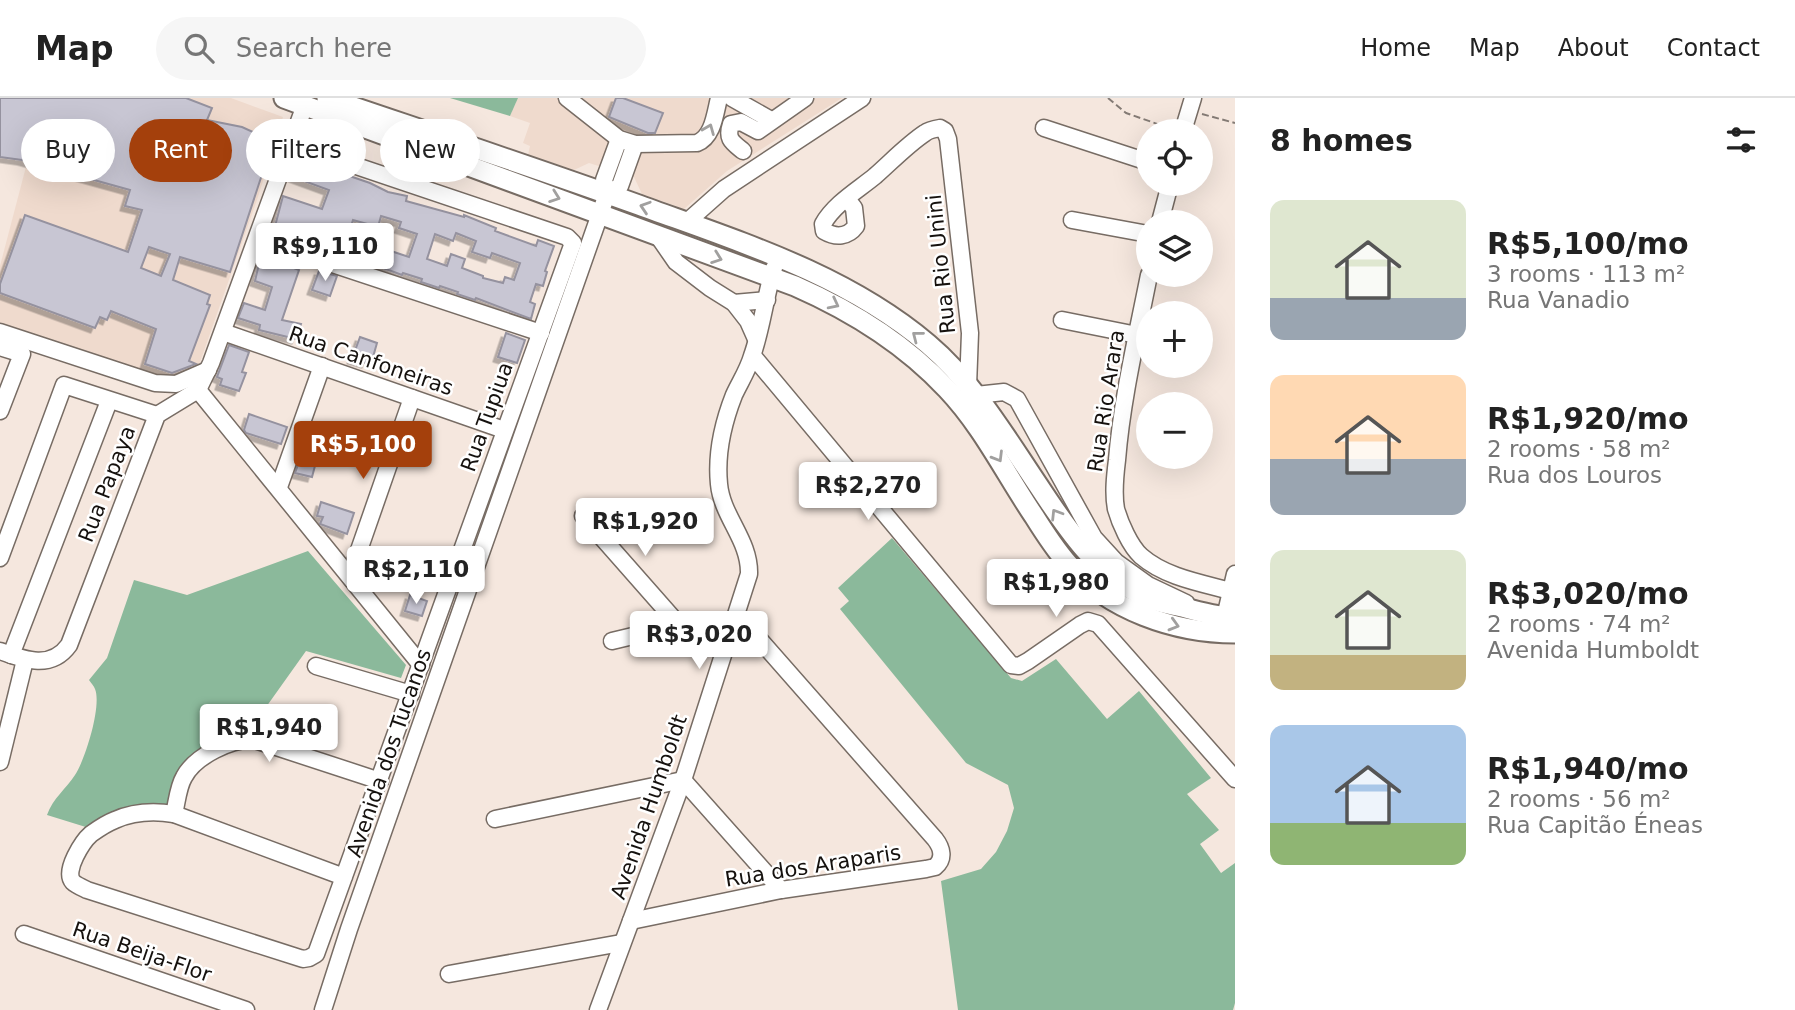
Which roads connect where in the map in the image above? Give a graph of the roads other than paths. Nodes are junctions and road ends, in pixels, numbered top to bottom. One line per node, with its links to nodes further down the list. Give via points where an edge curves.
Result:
1 (284, 98): 9 (main road)
2 (327, 98): 20 (main road)
3 (567, 98): 14 (street)
4 (719, 98): 15 (street, one-way to 4, via 704,140)
5 (732, 98): 12 (street)
6 (805, 98): 12 (street)
7 (862, 98): 24 (street, via 724,189)
8 (1193, 98): 11 (street)
9 (305, 105): 10 (street); 22 (main road, one-way to 22)
10 (300, 119)
11 (1187, 119)
12 (771, 120): 16 (street, via 758,131 741,122 731,124 729,140)
13 (1044, 128): 17 (street)
14 (619, 139): 15 (street); 20 (street, via 604,180)
15 (635, 144): 20 (street, via 620,186)
16 (743, 151)
17 (1136, 158)
18 (366, 169): 35 (street, Rua Tupiua, via 571,239 573,247)
19 (277, 182): 27 (street)
20 (607, 194): 22 (street, Avenida dos Tucanos); 24 (main road, one-way to 20)
21 (853, 194): 44 (street, Rua Rio Unini, via 925,133 945,131 970,333)
22 (599, 214): 26 (main road); 78 (street, Avenida dos Tucanos)
23 (1072, 220): 25 (street)
24 (688, 221): 28 (main road)
25 (1136, 232)
26 (658, 236): 29 (main road, one-way to 29); 31 (street, via 676,262)
27 (257, 239): 34 (street); 35 (street)
28 (778, 256): 29 (street, Avenida Humboldt); 44 (main road, one-way to 28, via 930,345 906,327 870,303)
29 (771, 278): 30 (street, Avenida Humboldt); 57 (main road, one-way to 57, via 839,305 917,360 986,436 1033,516 1069,565 1103,593 1131,611 1183,628)
30 (767, 300): 31 (street); 37 (street, Avenida Humboldt)
31 (734, 303): 37 (street)
32 (1062, 320): 36 (street)
33 (0, 332): 42 (street, via 155,383 176,384)
34 (223, 332): 41 (street, Rua Canfoneiras); 42 (street)
35 (541, 333): 49 (street, Rua Tupiua)
36 (1136, 334)
37 (756, 339): 40 (street, Avenida Humboldt)
38 (1136, 340): 54 (street, Rua Rio Arara, via 1119,433 1116,509 1139,554 1156,566 1170,573)
39 (0, 347): 47 (street, via 22,354)
40 (753, 356): 56 (street, Avenida Humboldt, via 734,396 718,459 723,504 749,560); 66 (street, via 1011,665 1028,661 1088,621 1097,624)
41 (321, 366): 45 (street, Rua Canfoneiras); 50 (street)
42 (208, 370): 43 (street)
43 (198, 390): 48 (street, Rua Papaya); 50 (street)
44 (972, 391): 55 (main road, one-way to 44, via 1147,598 1119,582 1084,551); 55 (street, via 1004,392 1017,399 1094,538 1116,562 1148,585)
45 (412, 398): 49 (street, Rua Canfoneiras); 53 (street)
46 (109, 401): 48 (street); 52 (street, via 64,385); 61 (street)
47 (0, 411)
48 (157, 415): 61 (street, Rua Papaya, via 69,646 44,662)
49 (505, 430): 62 (street, Rua Tupiua)
50 (279, 487): 53 (street)
51 (583, 516): 58 (street)
52 (0, 558)
53 (350, 576): 62 (street)
54 (1233, 582): 57 (street)
55 (1204, 613): 57 (main road)
56 (737, 614): 59 (street, Avenida Humboldt); 72 (street, Rua dos Araparis, via 942,853 935,867)
57 (1232, 622)
58 (679, 625): 59 (street, via 700,639); 60 (street)
59 (729, 639): 67 (street, Avenida Humboldt)
60 (612, 641)
61 (12, 655): 65 (street)
62 (421, 665): 64 (street, Rua Tupiua)
63 (316, 666): 64 (street)
64 (411, 694): 68 (street, Rua Tupiua)
65 (0, 762)
66 (1235, 779)
67 (683, 780): 70 (street); 72 (street); 73 (street, Avenida Humboldt)
68 (380, 781): 69 (street, via 244,740 209,754 187,772); 71 (street, Rua Tupiua)
69 (174, 814): 71 (street); 71 (street, Rua Tupiua, via 146,812 116,819 96,830 78,851 71,880 87,890 303,958 313,957 321,944)
70 (495, 819)
71 (344, 877)
72 (781, 890): 73 (street, Rua dos Araparis)
73 (631, 921): 75 (street, Avenida Humboldt)
74 (24, 934): 77 (street, Rua Beija-Flor)
75 (621, 943): 76 (street); 79 (street, Avenida Humboldt)
76 (449, 974)
77 (246, 1010)
78 (323, 1010)
79 (598, 1010)

